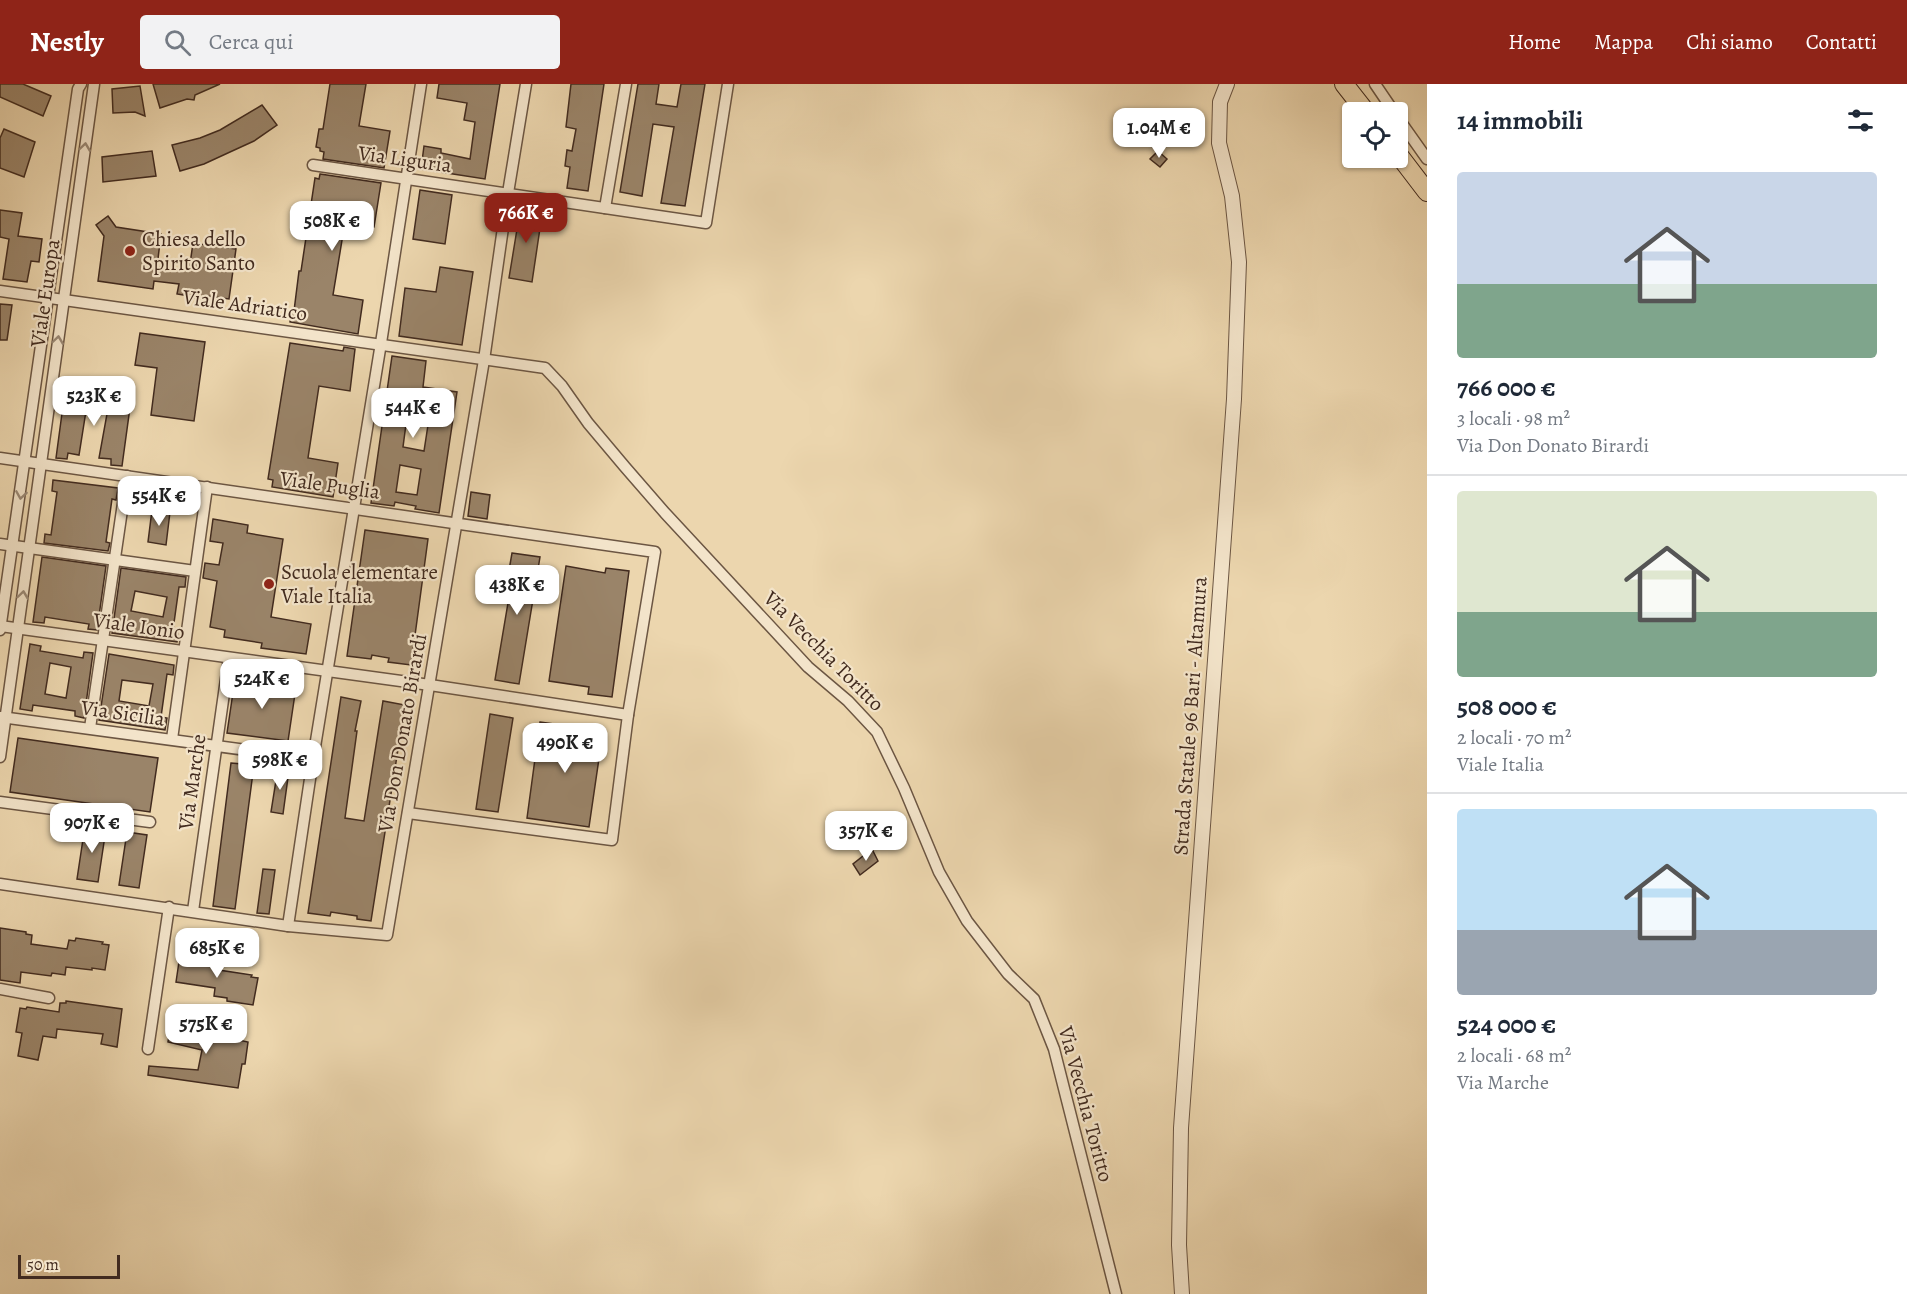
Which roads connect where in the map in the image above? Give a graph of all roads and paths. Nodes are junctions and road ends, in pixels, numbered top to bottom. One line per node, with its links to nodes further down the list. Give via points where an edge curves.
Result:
1 (81, 84): 21 (street, Viale Europa)
2 (94, 84): 22 (street, Viale Europa, one-way to 2)
3 (421, 84): 16 (street)
4 (526, 84): 18 (street, Via Don Donato Birardi)
5 (626, 84): 19 (street)
6 (728, 84): 19 (street, Via Liguria, via 706,223)
7 (1227, 84): 62 (street, Strada Statale 96 Bari - Altamura, via 1220,102 1219,143 1232,196 1239,262 1233,411 1181,1128)
8 (1344, 84): 10 (highway)
9 (1375, 84): 11 (street)
10 (1358, 102)
11 (1387, 102)
12 (1408, 132): 13 (street)
13 (1427, 159)
14 (313, 165): 16 (street, Via Liguria)
15 (1408, 167): 17 (highway)
16 (405, 179): 18 (street, Via Liguria); 23 (street)
17 (1427, 192)
18 (508, 193): 19 (street, Via Liguria); 24 (street, Via Don Donato Birardi)
19 (605, 208)
20 (0, 291): 21 (street, Viale Adriatico)
21 (49, 298): 22 (street, Viale Adriatico); 26 (street, Viale Europa)
22 (63, 301): 23 (street, Viale Adriatico); 27 (street, Viale Europa, one-way to 22)
23 (381, 343): 24 (street, Viale Adriatico); 30 (street)
24 (484, 360): 31 (street, Via Don Donato Birardi); 61 (street, Via Vecchia Toritto, via 545,368 665,513 808,666 877,732 939,872 967,921 1008,974 1034,999 1054,1049)
25 (0, 458): 26 (street, Viale Puglia)
26 (26, 462): 27 (street, Viale Puglia); 33 (street, Viale Europa, one-way to 33)
27 (41, 464): 28 (street, Viale Puglia); 34 (street, Viale Europa)
28 (127, 476): 29 (street, Viale Puglia); 35 (street)
29 (207, 487): 30 (street, Viale Puglia); 36 (street)
30 (353, 508): 31 (street, Viale Puglia); 42 (street)
31 (456, 524): 43 (street, Via Don Donato Birardi); 44 (street, Viale Puglia, via 655,552)
32 (0, 544): 33 (street)
33 (13, 546): 34 (street); 37 (street, Viale Europa)
34 (30, 548): 35 (street); 38 (street, Viale Europa, one-way to 34)
35 (115, 560): 36 (street); 39 (street)
36 (195, 570): 40 (street)
37 (0, 628): 38 (street, Viale Ionio)
38 (19, 629): 39 (street, Viale Ionio); 45 (street, Viale Europa)
39 (103, 641): 40 (street, Viale Ionio); 46 (street)
40 (183, 652): 41 (street, Viale Ionio); 47 (street)
41 (229, 658): 42 (street, Viale Ionio); 48 (street, Via Marche)
42 (327, 672): 43 (street, Viale Ionio); 50 (street)
43 (430, 685): 44 (street, Viale Ionio); 52 (street, Via Don Donato Birardi)
44 (628, 715): 52 (street, via 612,840)
45 (3, 717): 46 (street, Via Sicilia); 49 (street, Viale Europa)
46 (90, 728): 47 (street, Via Sicilia)
47 (172, 739): 48 (street, Via Sicilia)
48 (217, 746): 50 (street, Via Sicilia); 56 (street, Via Marche)
49 (0, 757)
50 (313, 759): 57 (street)
51 (0, 802): 53 (street)
52 (408, 813): 57 (street, Via Don Donato Birardi, via 387,935)
53 (150, 822)
54 (0, 884): 55 (street)
55 (169, 908): 56 (street); 60 (street)
56 (193, 911): 57 (street)
57 (288, 926)
58 (0, 989): 59 (street)
59 (49, 998)
60 (148, 1049)
61 (1116, 1294)
62 (1182, 1294)

